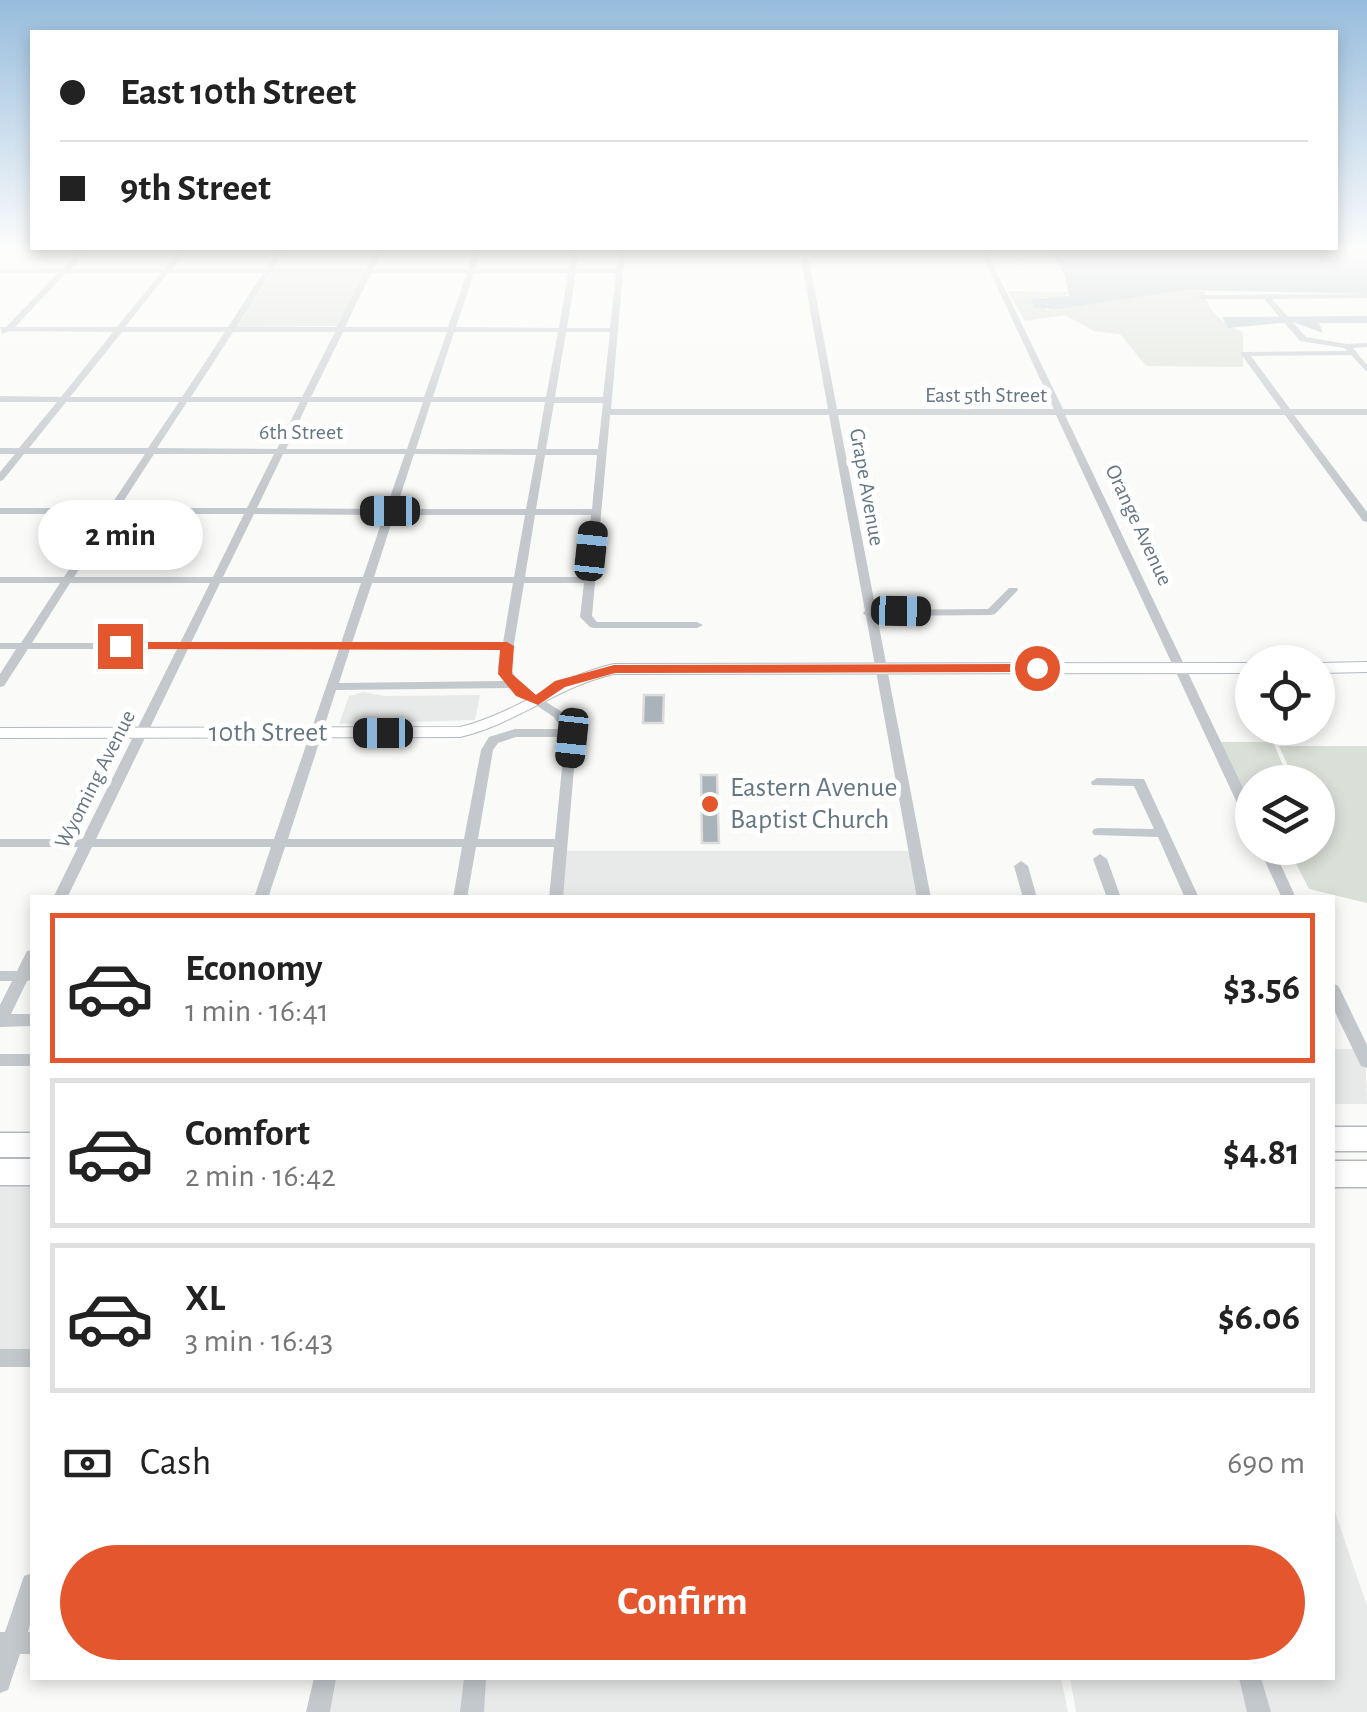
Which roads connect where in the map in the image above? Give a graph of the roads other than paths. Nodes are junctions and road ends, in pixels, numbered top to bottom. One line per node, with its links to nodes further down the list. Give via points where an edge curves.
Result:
1 (118, 330): 15 (street)
2 (229, 330): 17 (street)
3 (328, 330): 4 (street)
4 (340, 330): 5 (street); 18 (street, Wyoming Avenue)
5 (451, 330): 6 (street); 16 (street)
6 (562, 330): 7 (street); 19 (street)
7 (614, 330): 20 (street)
8 (819, 330): 22 (street, Grape Avenue)
9 (1020, 330): 25 (street, Orange Avenue)
10 (1297, 330): 12 (street, via 1310,342)
11 (1367, 344): 12 (street)
12 (1350, 350): 13 (street); 23 (street, via 1248,353)
13 (1367, 370)
14 (0, 399): 15 (street)
15 (64, 399): 17 (street); 27 (street)
16 (427, 399): 18 (street); 19 (street); 31 (street)
17 (184, 400): 18 (street); 28 (street)
18 (306, 400): 30 (street, Wyoming Avenue)
19 (549, 400): 20 (street); 29 (street)
20 (606, 400): 21 (street)
21 (606, 412): 22 (street, East 5th Street); 32 (street)
22 (834, 412): 25 (street, East 5th Street); 48 (street, Grape Avenue)
23 (1287, 412): 24 (street, East 5th Street); 25 (street, East 5th Street); 40 (street)
24 (1367, 412)
25 (1060, 413): 56 (street, Orange Avenue)
26 (0, 451): 27 (street, 6th Street)
27 (22, 451): 28 (street, 6th Street); 33 (street)
28 (149, 451): 30 (street, 6th Street); 35 (street)
29 (540, 451): 31 (street, 6th Street); 32 (street, 6th Street); 38 (street)
30 (280, 452): 31 (street, 6th Street); 36 (street, Wyoming Avenue)
31 (411, 452): 37 (street)
32 (602, 452): 39 (street)
33 (0, 478)
34 (0, 511): 35 (street)
35 (111, 511): 36 (street); 43 (street)
36 (251, 511): 37 (street); 44 (street, Wyoming Avenue)
37 (390, 511): 38 (street); 45 (street)
38 (530, 512): 39 (street); 41 (street)
39 (595, 512): 46 (street)
40 (1367, 519)
41 (518, 579): 45 (street); 46 (street); 54 (street)
42 (0, 580): 43 (street)
43 (66, 580): 44 (street); 52 (street)
44 (216, 580): 45 (street); 53 (street, Wyoming Avenue)
45 (367, 580): 50 (street)
46 (588, 580): 49 (street, via 586,617 594,624)
47 (1013, 590): 48 (street, via 991,612)
48 (869, 613): 55 (street, Grape Avenue)
49 (697, 624)
50 (346, 645): 53 (street); 54 (street); 62 (street)
51 (0, 646): 52 (street)
52 (24, 646): 53 (street); 60 (street)
53 (184, 646): 66 (street, Wyoming Avenue)
54 (507, 646): 61 (street)
55 (879, 668): 56 (street); 63 (street, 10th Street, via 632,668 580,676); 84 (street, Grape Avenue)
56 (1181, 668): 57 (street); 69 (street, Orange Avenue)
57 (1235, 668)
58 (1335, 668): 59 (street)
59 (1367, 668)
60 (0, 682)
61 (510, 684): 62 (street); 63 (street)
62 (332, 686): 67 (street)
63 (538, 701): 64 (street, via 562,716); 67 (street, 10th Street, via 496,724 460,732)
64 (570, 732): 74 (street, via 493,740); 75 (street)
65 (0, 733): 66 (street, 10th Street)
66 (144, 733): 67 (street, 10th Street); 76 (street, Wyoming Avenue)
67 (316, 734): 72 (street)
68 (1097, 782): 71 (street, via 1139,782)
69 (1235, 784)
70 (1099, 832): 71 (street)
71 (1160, 833): 87 (street)
72 (279, 842): 74 (street); 76 (street); 81 (street)
73 (0, 843): 76 (street)
74 (471, 843): 75 (street); 82 (street)
75 (562, 843): 83 (street)
76 (87, 844): 80 (street, Wyoming Avenue)
77 (1100, 860): 86 (street)
78 (1274, 865): 88 (street)
79 (1021, 866): 85 (street)
80 (62, 895)
81 (262, 895)
82 (461, 895)
83 (556, 895)
84 (923, 895)
85 (1029, 895)
86 (1113, 895)
87 (1191, 895)
88 (1289, 895)
89 (0, 976): 90 (street)
90 (27, 976): 92 (street)
91 (1335, 995): 96 (street)
92 (0, 1020): 93 (street)
93 (30, 1020)
94 (0, 1060): 95 (street)
95 (30, 1060)
96 (1367, 1062)
97 (1335, 1139): 98 (highway)
98 (1367, 1139)
99 (1335, 1174): 100 (highway)
100 (1367, 1174)
101 (0, 1358): 102 (street)
102 (30, 1358)
103 (30, 1591): 104 (street)
104 (15, 1643): 108 (street)
105 (325, 1680): 109 (street)
106 (476, 1680): 110 (street)
107 (1251, 1680): 111 (street)
108 (0, 1682)
109 (318, 1712)
110 (472, 1712)
111 (1260, 1712)

